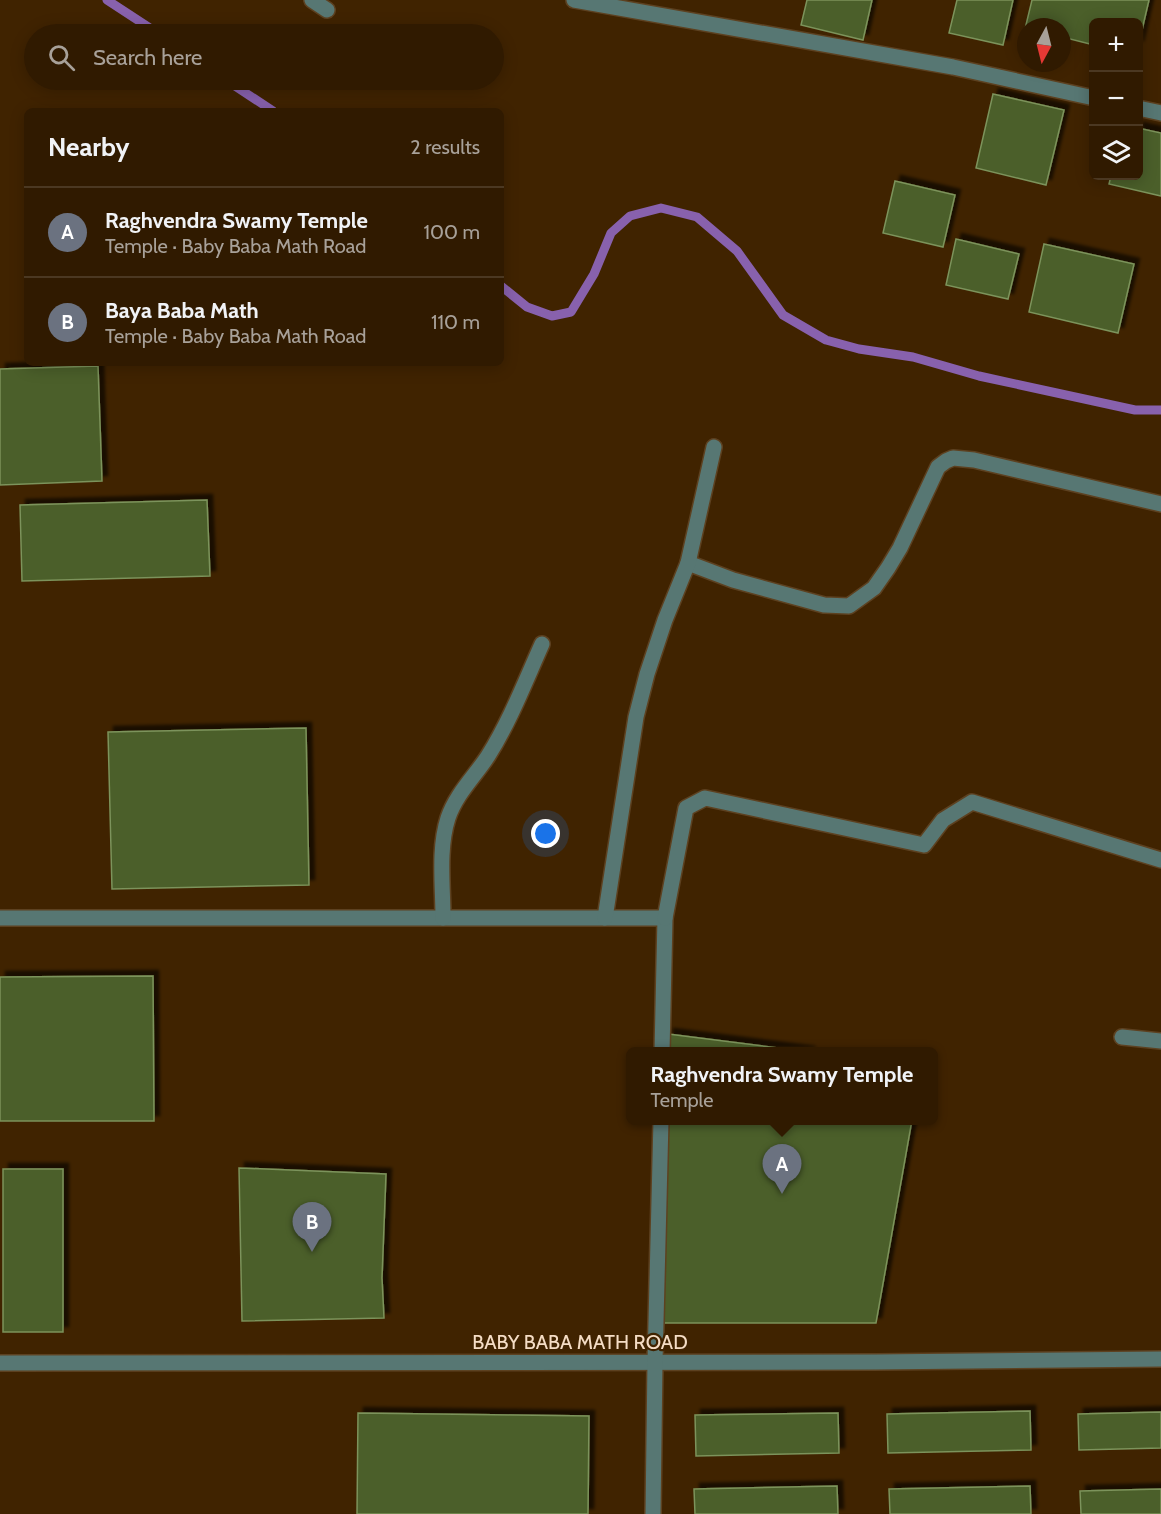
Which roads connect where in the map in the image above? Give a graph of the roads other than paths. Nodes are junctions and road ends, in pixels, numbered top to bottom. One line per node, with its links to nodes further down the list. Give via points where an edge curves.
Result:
1 (312, 0): 3 (street)
2 (574, 0): 4 (street, via 953,68)
3 (327, 10)
4 (1089, 97)
5 (1143, 109): 6 (street)
6 (1161, 113)
7 (714, 447): 9 (street)
8 (1161, 504): 9 (street, via 953,458 934,474 900,548 874,588 849,606 824,605)
9 (688, 563): 14 (street, via 665,620 636,717)
10 (542, 644): 13 (street, via 508,720 448,820 443,840)
11 (1161, 860): 15 (street, via 972,802 943,820 924,845 705,798 686,808)
12 (0, 918): 13 (street)
13 (443, 918): 14 (street)
14 (605, 918): 15 (street)
15 (665, 918): 18 (street)
16 (1122, 1037): 17 (street)
17 (1161, 1041)
18 (662, 1047)
19 (661, 1125): 21 (street)
20 (1161, 1359): 21 (street, BABY BABA MATH ROAD)
21 (655, 1362): 22 (street, BABY BABA MATH ROAD); 23 (street)
22 (0, 1364)
23 (653, 1514)

